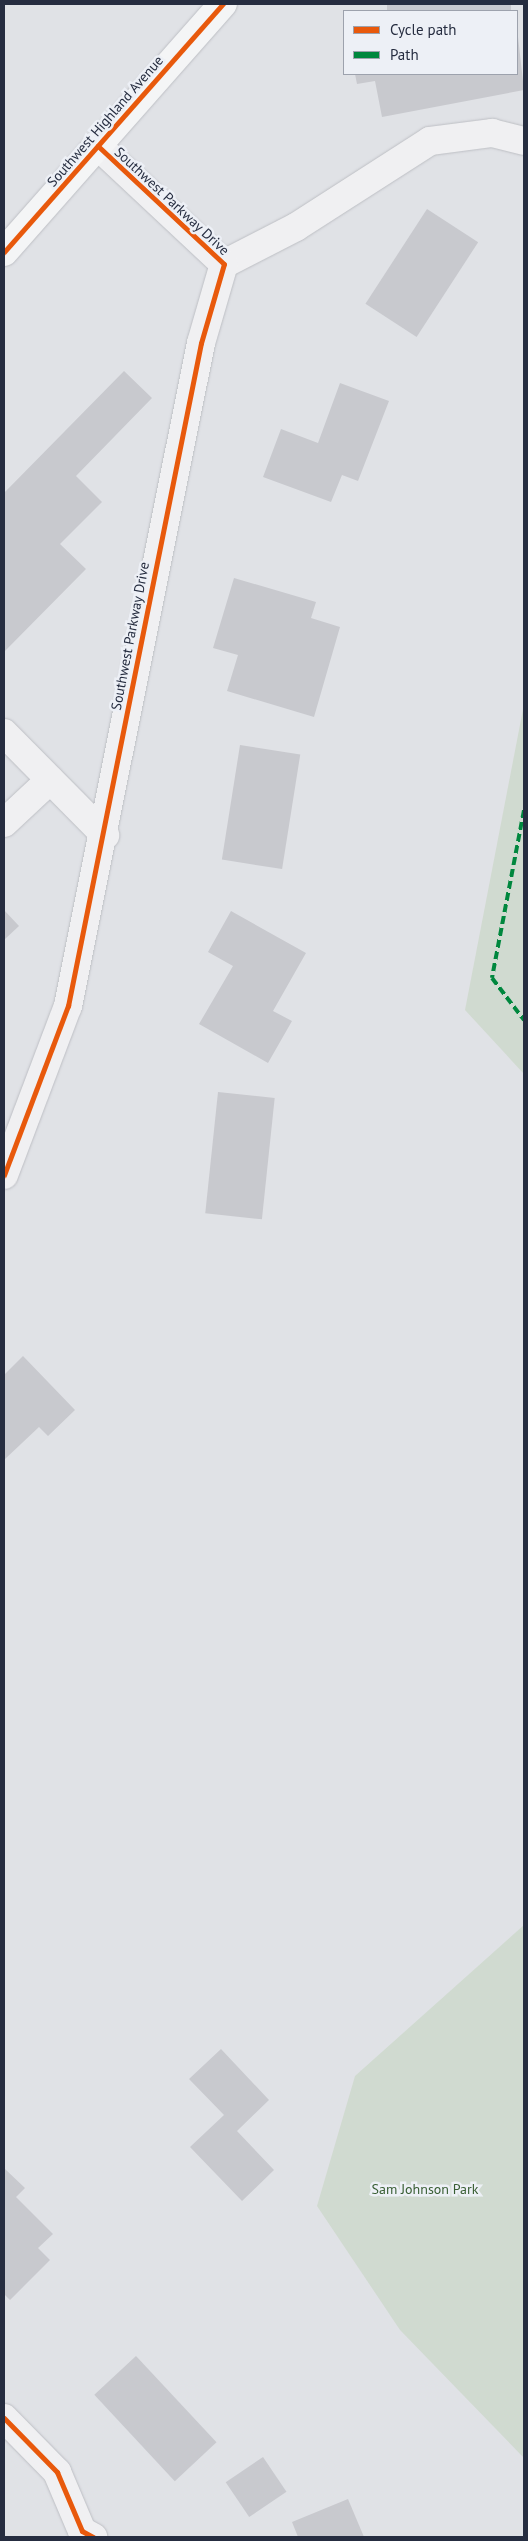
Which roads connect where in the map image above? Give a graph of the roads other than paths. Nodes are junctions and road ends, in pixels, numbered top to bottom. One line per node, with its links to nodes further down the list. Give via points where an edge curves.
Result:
1 (223, 4): 3 (highway, Southwest Highland Avenue)
2 (524, 141): 5 (street, via 492,133 430,141 296,227)
3 (98, 146): 4 (highway, Southwest Highland Avenue); 5 (street, Southwest Parkway Drive)
4 (4, 252)
5 (224, 264): 9 (street, Southwest Parkway Drive, via 199,352)
6 (4, 733): 7 (street)
7 (50, 780): 8 (street); 9 (street)
8 (4, 823)
9 (105, 834): 10 (street, Southwest Parkway Drive, via 68,1006)
10 (4, 1175)
11 (4, 2418): 12 (street, via 57,2472)
12 (85, 2535)

